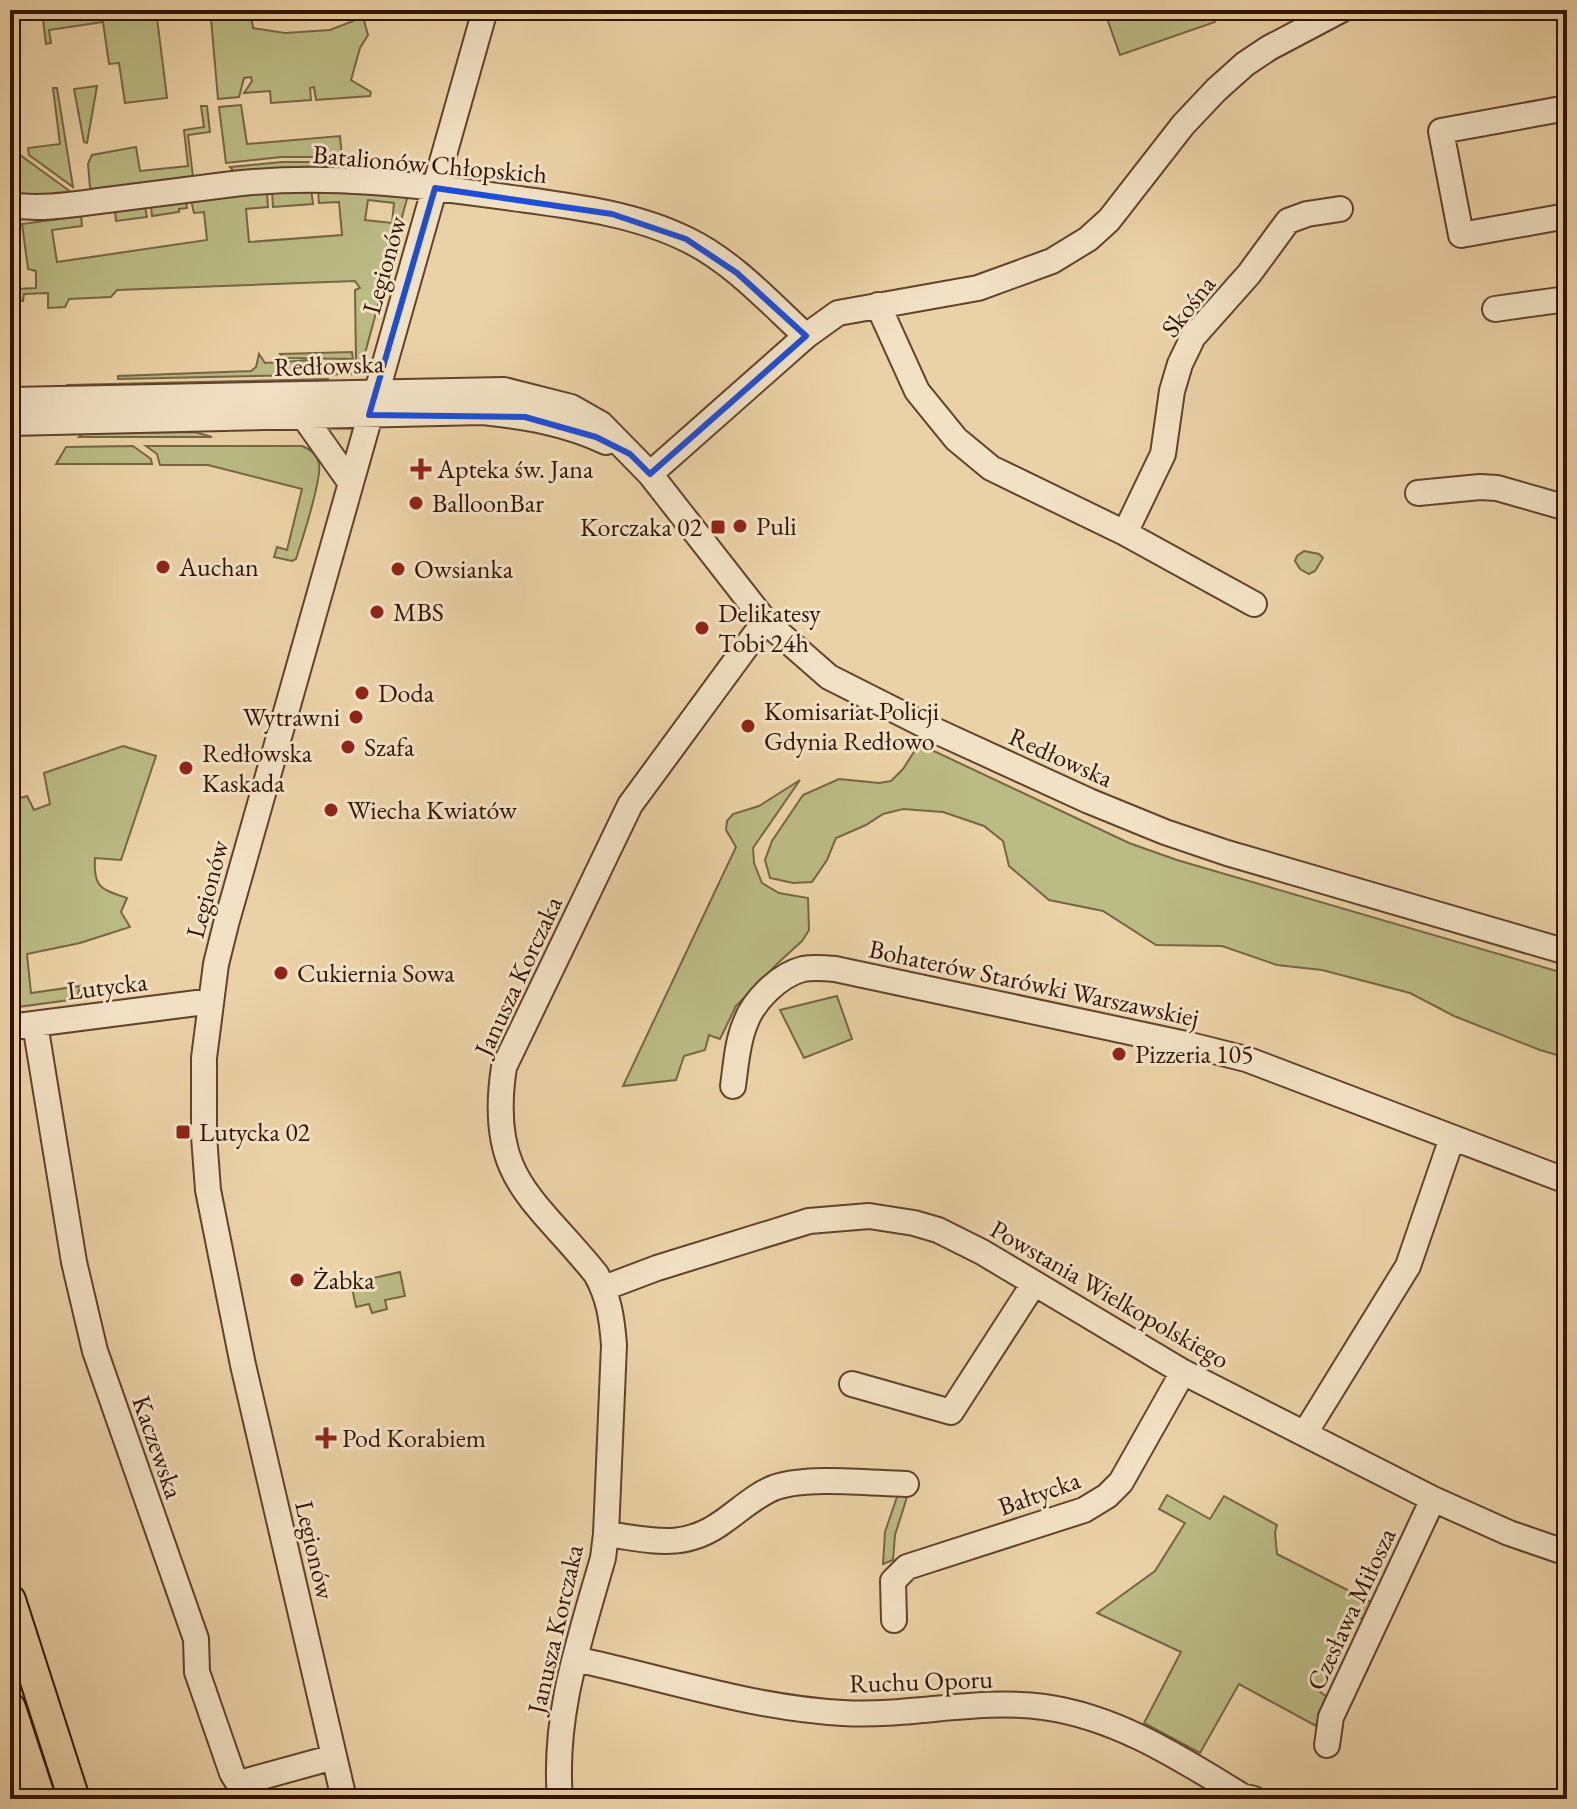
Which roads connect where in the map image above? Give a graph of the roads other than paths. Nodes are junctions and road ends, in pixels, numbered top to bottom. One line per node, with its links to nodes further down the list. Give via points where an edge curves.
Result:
1 (485, 10): 4 (street, Legionów)
2 (1341, 10): 9 (street, via 1269,48 1216,90 1088,239 1021,275)
3 (1567, 108): 7 (street, via 1441,131 1461,235)
4 (435, 188): 5 (street, Batalionów Chłopskich, via 314,178 69,205); 11 (street, Batalionów Chłopskich, via 612,214 686,239 737,273); 12 (street, Legionów)
5 (10, 205)
6 (1340, 209): 22 (street, Skośna, via 1288,221 1193,337 1172,391 1163,454)
7 (1567, 216)
8 (1567, 299): 10 (street)
9 (878, 305): 11 (street, via 838,313); 22 (street, via 917,391 956,439 991,468)
10 (1495, 309)
11 (806, 336): 18 (street)
12 (376, 391): 13 (street, Redłowska); 14 (street, Legionów); 17 (street, Redłowska, via 504,390 532,395 571,407 601,424)
13 (10, 400)
14 (369, 415): 15 (street, Redłowska); 17 (street, Redłowska, via 483,412 525,417 565,425); 19 (street, Legionów)
15 (304, 417): 16 (street, Redłowska); 19 (street)
16 (10, 423)
17 (630, 454): 18 (street, Redłowska)
18 (650, 474): 24 (street, Redłowska)
19 (350, 482): 26 (street, Legionów, via 226,924)
20 (1418, 493): 21 (street, via 1497,488)
21 (1567, 508)
22 (1125, 533): 23 (street)
23 (1254, 604)
24 (765, 621): 25 (street, Redłowska, via 829,677 1089,801 1227,853); 33 (street, Janusza Korczaka, via 630,805 504,1067 500,1122 514,1172)
25 (1567, 952)
26 (211, 1004): 27 (street, Lutycka); 46 (street, Legionów, via 203,1109 211,1211)
27 (35, 1024): 28 (street, Lutycka); 46 (street, Kaczewska, via 74,1262 95,1351 196,1639 197,1672 232,1773 243,1782)
28 (10, 1027)
29 (733, 1086): 30 (street, Bohaterów Starówki Warszawskiej, via 751,1010 786,977 819,968 1225,1053)
30 (1452, 1138): 31 (street, Bohaterów Starówki Warszawskiej); 36 (street, via 1408,1266)
31 (1567, 1181)
32 (1033, 1285): 33 (street, Powstania Wielkopolskiego, via 938,1230 892,1217 850,1216 809,1221); 34 (street, Powstania Wielkopolskiego); 35 (street, via 951,1412)
33 (604, 1288): 39 (street, Janusza Korczaka, via 614,1345)
34 (1183, 1372): 36 (street, Powstania Wielkopolskiego); 42 (street, Bałtycka, via 1121,1482 1107,1496 1084,1510 907,1567 893,1581)
35 (852, 1384)
36 (1305, 1433): 38 (street, Powstania Wielkopolskiego)
37 (906, 1484): 39 (street, via 809,1482 777,1487 715,1528 681,1542)
38 (1433, 1499): 40 (street, Powstania Wielkopolskiego); 45 (street, Czesława Miłosza, via 1331,1717)
39 (606, 1534): 43 (street, Janusza Korczaka)
40 (1567, 1553)
41 (10, 1600): 48 (main road)
42 (894, 1620)
43 (575, 1659): 50 (street, Janusza Korczaka, via 560,1730); 51 (street, Ruchu Oporu, via 790,1708 897,1713 996,1706 1072,1713 1127,1730)
44 (10, 1708): 47 (main road)
45 (1327, 1745)
46 (334, 1757): 49 (street, Legionów)
47 (40, 1799)
48 (74, 1799)
49 (344, 1799)
50 (560, 1799)
51 (1254, 1799)

